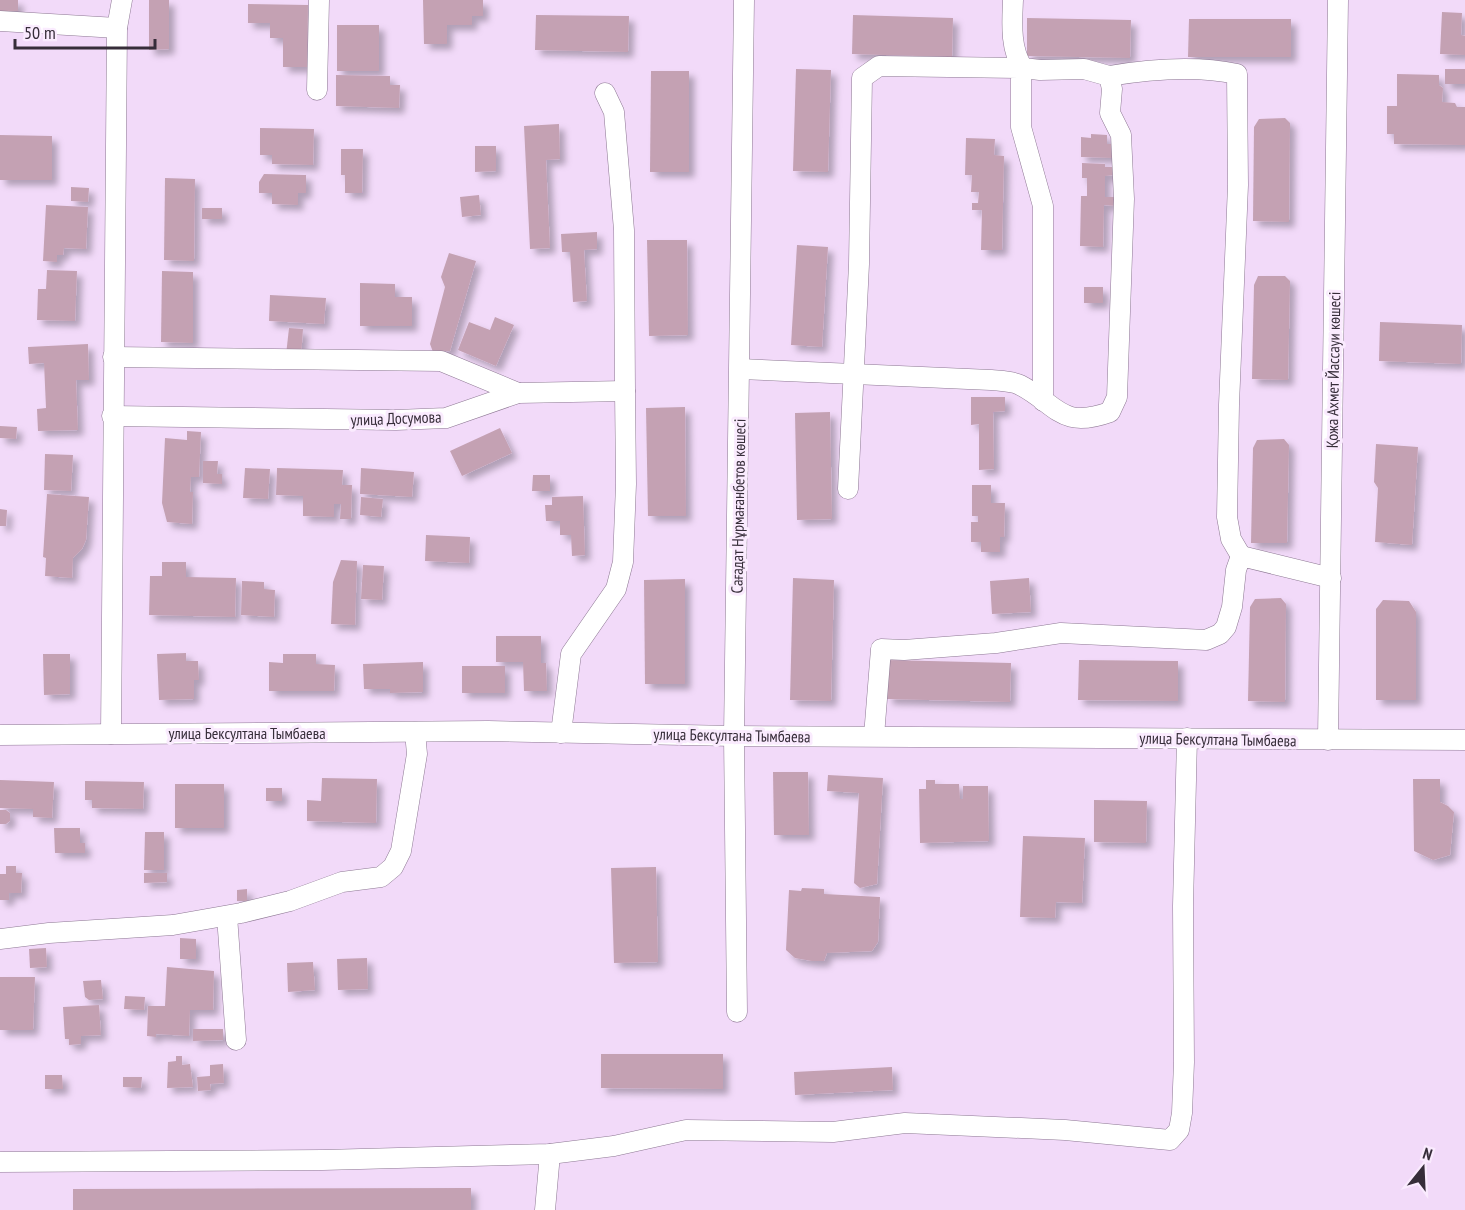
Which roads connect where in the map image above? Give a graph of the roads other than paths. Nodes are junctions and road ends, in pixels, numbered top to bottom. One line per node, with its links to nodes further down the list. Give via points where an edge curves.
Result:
1 (122, 0): 7 (street)
2 (319, 0): 10 (street)
3 (744, 0): 13 (street, Сағадат Нұрмағанбетов көшесі)
4 (1013, 0): 8 (street, via 1016,57)
5 (1338, 0): 21 (street, Қожа Ахмет Йассауи көшесі)
6 (0, 21): 7 (street)
7 (117, 28): 12 (street)
8 (1023, 68): 9 (street, via 1084,69); 14 (street, via 879,66 862,78); 17 (street, via 1021,127 1043,206)
9 (1109, 76): 17 (street, via 1110,113 1121,135 1124,199 1117,397 1110,412 1079,419 1059,414); 20 (street, via 1150,69 1237,74 1238,185 1227,517 1231,540)
10 (317, 90)
11 (605, 93): 15 (street, via 614,112 624,230)
12 (113, 357): 16 (street, via 441,361); 18 (street)
13 (740, 369): 14 (street); 26 (street, Сағадат Нұрмағанбетов көшесі)
14 (853, 375): 17 (street, via 1018,384); 19 (street)
15 (625, 391): 16 (street); 23 (street, via 623,562 616,589 571,654)
16 (518, 393): 18 (street, улица Досумова, via 446,418)
17 (1043, 401)
18 (112, 416): 24 (street)
19 (848, 489)
20 (1241, 556): 21 (street); 27 (street, via 1226,627 1206,640 1061,633 996,643 882,649)
21 (1331, 578): 29 (street, Қожа Ахмет Йассауи көшесі)
22 (415, 732): 23 (street, улица Бексултана Тымбаева); 24 (street, улица Бексултана Тымбаева); 31 (street, via 417,754 406,824 393,867 381,878 342,882 290,901)
23 (561, 733): 26 (street, улица Бексултана Тымбаева)
24 (111, 734): 25 (street, улица Бексултана Тымбаева)
25 (0, 735)
26 (734, 736): 27 (street, улица Бексултана Тымбаева); 33 (street, Сағадат Нұрмағанбетов көшесі)
27 (874, 736): 28 (street, улица Бексултана Тымбаева)
28 (1187, 738): 29 (street, улица Бексултана Тымбаева); 35 (street, via 1183,1103 1179,1130 1170,1140 1065,1130 905,1123 833,1132 686,1130 615,1146)
29 (1328, 740): 30 (street, улица Бексултана Тымбаева)
30 (1465, 740)
31 (227, 916): 32 (street, via 173,925); 34 (street)
32 (0, 939)
33 (737, 1012)
34 (236, 1040)
35 (550, 1154): 36 (street); 37 (street)
36 (0, 1162)
37 (545, 1210)

